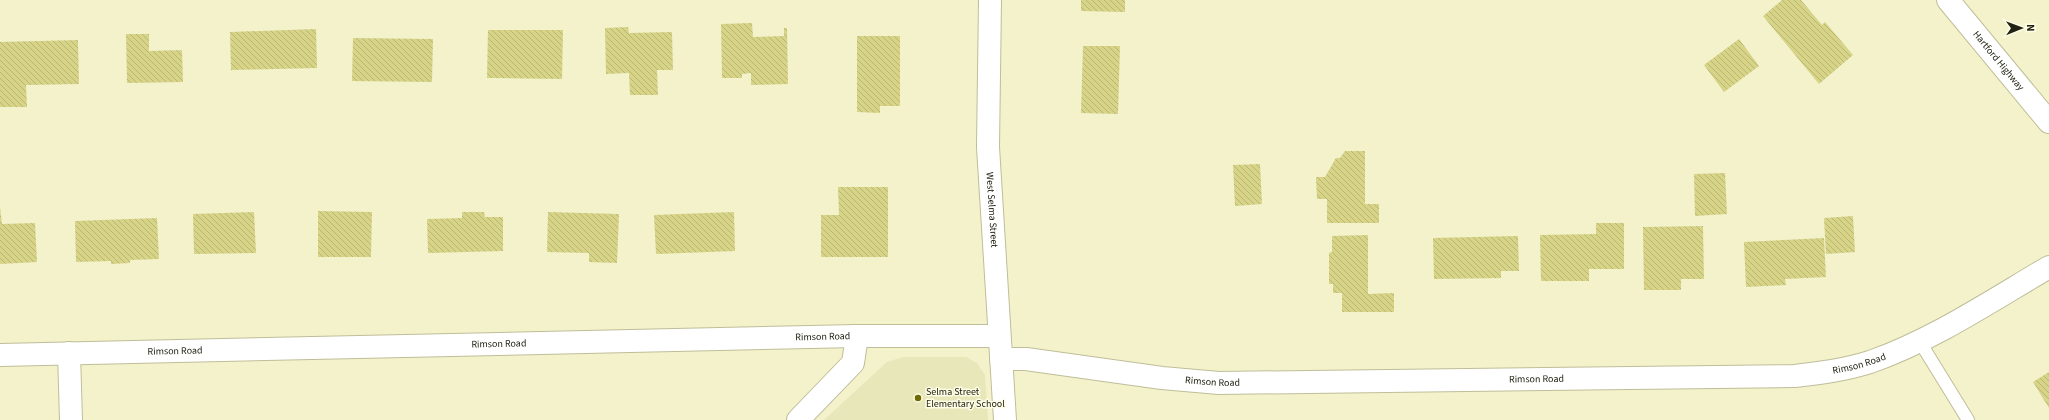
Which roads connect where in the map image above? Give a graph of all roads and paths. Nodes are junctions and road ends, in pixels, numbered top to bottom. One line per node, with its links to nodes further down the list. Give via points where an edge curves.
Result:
1 (990, 0): 6 (street, West Selma Street, via 988,147)
2 (1948, 0): 3 (street, Hartford Highway)
3 (2049, 122)
4 (2049, 267): 7 (street, Rimson Road)
5 (857, 336): 6 (street, Rimson Road); 8 (street, Rimson Road); 12 (street, via 853,362)
6 (999, 336): 10 (street, West Selma Street)
7 (1920, 342): 10 (street, Rimson Road, via 1869,362 1836,371 1795,376 1219,383 1162,378 1026,359); 14 (lane)
8 (69, 353): 9 (street, Rimson Road); 11 (street)
9 (0, 355)
10 (1001, 359): 13 (street, West Selma Street)
11 (71, 420)
12 (798, 420)
13 (1005, 420)
14 (1968, 420)

